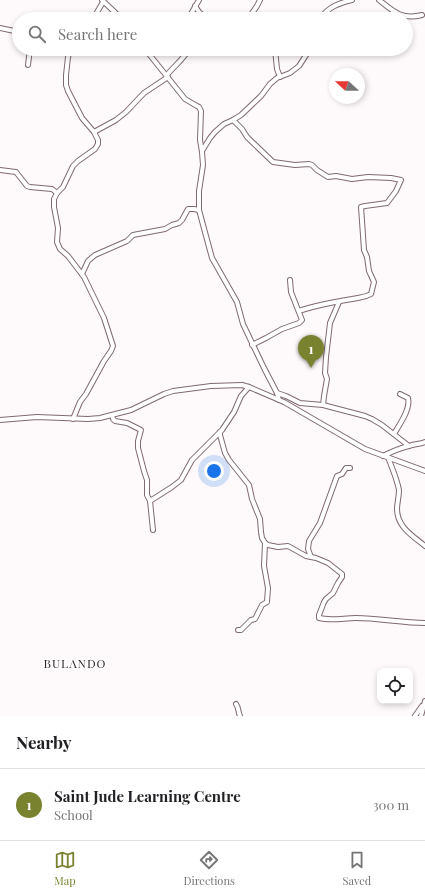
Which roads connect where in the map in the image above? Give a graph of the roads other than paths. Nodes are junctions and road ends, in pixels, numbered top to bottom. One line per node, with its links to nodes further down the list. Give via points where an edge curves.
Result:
1 (199, 0): 6 (street)
2 (260, 0): 11 (street)
3 (352, 0): 12 (street, via 337,4)
4 (379, 0): 13 (street)
5 (103, 1): 7 (street); 8 (street)
6 (195, 6): 9 (street); 10 (street)
7 (97, 12)
8 (115, 12)
9 (192, 12)
10 (199, 12)
11 (253, 12)
12 (326, 12)
13 (396, 12)
14 (422, 15): 15 (street)
15 (413, 17)
16 (0, 28): 17 (street)
17 (12, 31)
18 (29, 56): 24 (street)
19 (69, 56): 28 (street, via 66,75 68,92 82,118)
20 (150, 56): 25 (street)
21 (184, 56): 25 (street, via 171,69)
22 (276, 56): 26 (street)
23 (305, 56): 26 (street, via 299,66)
24 (28, 65)
25 (168, 76): 28 (street, via 144,93 116,120); 29 (street, via 185,99 201,111)
26 (280, 77): 27 (street)
27 (233, 120): 29 (street, via 215,132); 35 (street, via 273,162 309,164 328,177 401,180 387,203 361,207 364,250 374,282 371,294)
28 (94, 132): 31 (street, via 98,140 97,147 73,166 63,187)
29 (202, 152): 32 (street)
30 (0, 170): 31 (street, via 16,172 27,186 52,189)
31 (57, 193): 33 (street, via 53,202 58,245)
32 (199, 210): 33 (street, via 188,209 179,223 165,229 133,235 127,241 95,255); 37 (street, via 212,258 237,302)
33 (82, 274): 44 (street, via 104,318 113,346 80,402)
34 (290, 280): 36 (street, via 291,292)
35 (339, 302): 36 (street); 42 (street, via 330,323)
36 (299, 310): 37 (street, via 302,320 299,323)
37 (252, 345): 39 (street)
38 (249, 387): 41 (street); 43 (street, via 211,386 181,390 164,394 131,410); 46 (street)
39 (277, 392): 41 (street); 42 (street, via 300,403)
40 (400, 394): 47 (street, via 409,401)
41 (279, 400): 50 (street, via 365,449)
42 (323, 406): 47 (street, via 372,419)
43 (112, 415): 44 (street); 53 (street, via 115,421 141,430 138,448)
44 (73, 419): 45 (street, via 37,417)
45 (0, 420)
46 (220, 432): 53 (street, via 192,460 181,480); 55 (street, via 228,460 249,485)
47 (394, 434): 49 (street)
48 (425, 442): 49 (street)
49 (409, 446): 50 (street)
50 (386, 456): 52 (street); 56 (street, via 399,491 399,518 410,534)
51 (350, 468): 57 (street, via 346,468 337,476 320,523 309,541)
52 (425, 471)
53 (150, 501): 54 (street)
54 (153, 530)
55 (265, 543): 57 (street, via 278,547 288,546); 59 (street, via 267,602 255,619)
56 (425, 546)
57 (311, 557): 58 (street, via 328,563 342,575 333,593 324,602 319,618)
58 (425, 623)
59 (238, 630)
60 (424, 702): 63 (street); 64 (street)
61 (236, 704): 62 (street)
62 (240, 716)
63 (415, 716)
64 (421, 716)

